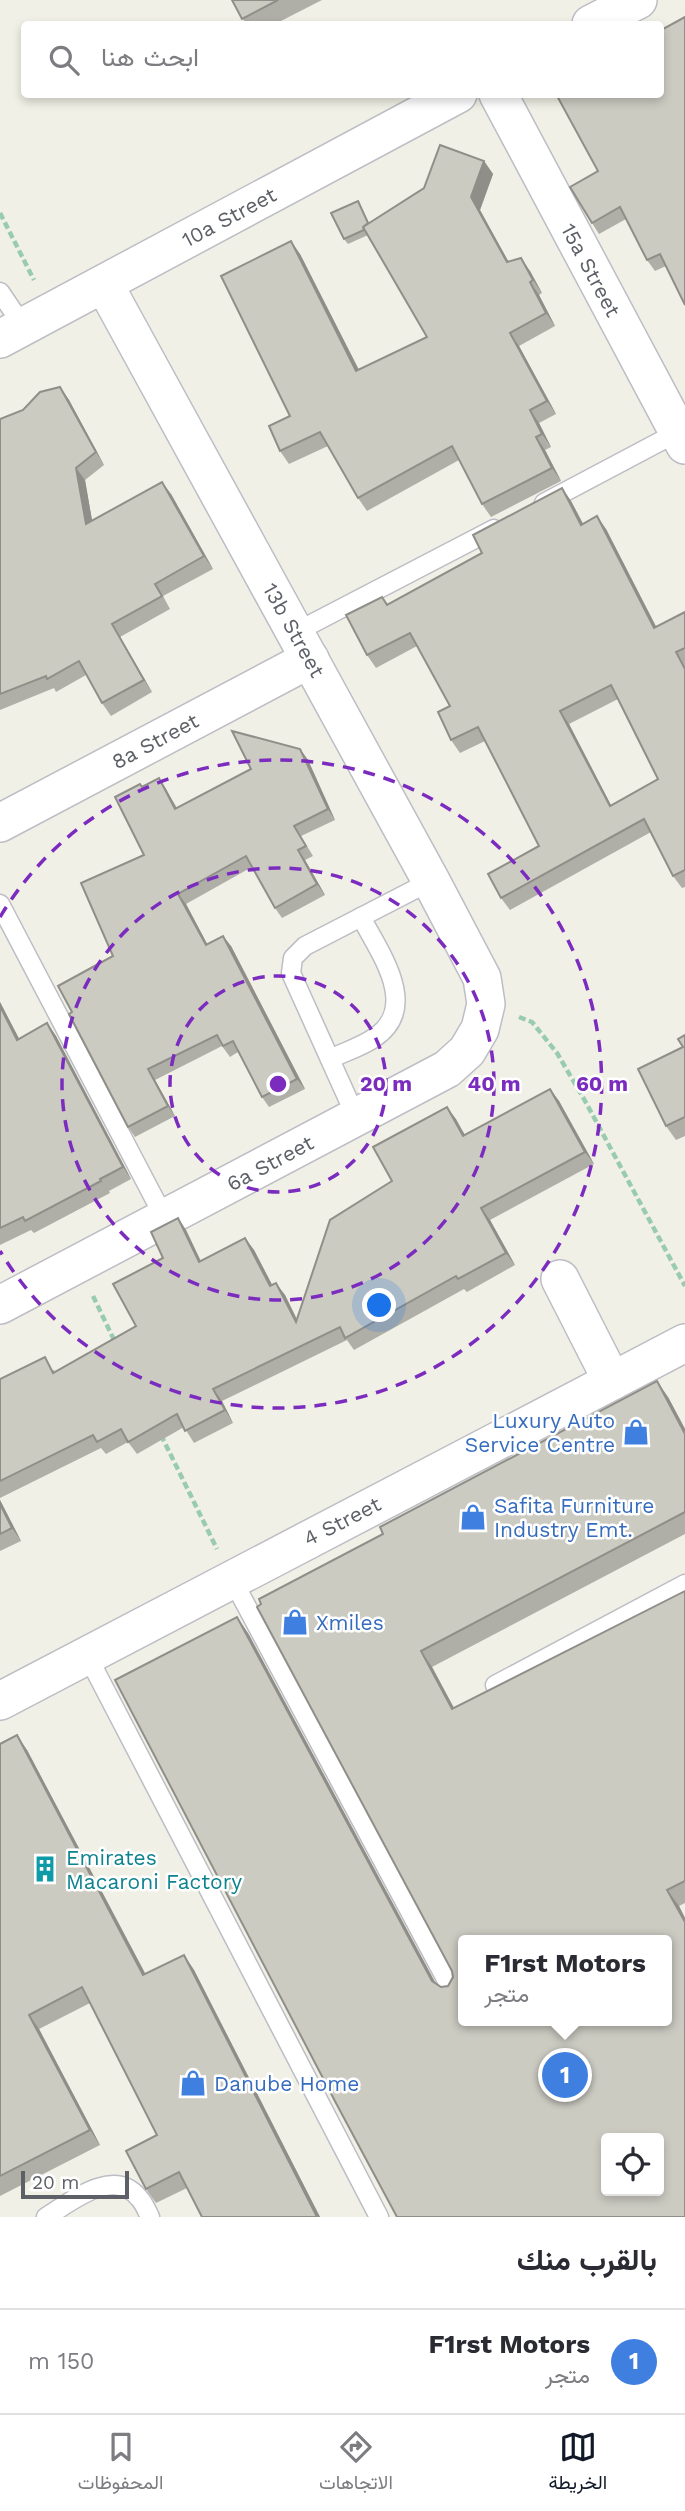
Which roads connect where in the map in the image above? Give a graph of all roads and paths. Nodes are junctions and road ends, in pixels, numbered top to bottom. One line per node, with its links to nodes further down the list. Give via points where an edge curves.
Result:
1 (638, 0): 2 (street)
2 (597, 21)
3 (451, 98): 6 (street, 10a Street)
4 (500, 98): 9 (street, 15a Street)
5 (0, 213): 8 (path)
6 (104, 284): 8 (street, 10a Street); 12 (street, 13b Street)
7 (0, 292): 8 (lane)
8 (24, 326)
9 (681, 439): 10 (lane)
10 (530, 510)
11 (505, 523): 12 (lane)
12 (303, 646): 13 (street, 8a Street); 14 (street, 13b Street)
13 (0, 823)
14 (431, 881): 16 (lane); 17 (street, 13b Street)
15 (0, 904): 20 (lane)
16 (361, 917): 18 (lane, via 394,980 395,1010 375,1038); 18 (lane, via 305,946 293,958 291,973)
17 (484, 991): 19 (street, 6a Street, via 480,1029 467,1051 447,1069); 23 (path, via 532,1022 556,1054)
18 (330, 1059): 19 (lane)
19 (356, 1117): 20 (street, 6a Street)
20 (166, 1219): 21 (street, 6a Street)
21 (77, 1264): 24 (street, 6a Street); 26 (path)
22 (560, 1279): 27 (street)
23 (685, 1286)
24 (0, 1305)
25 (685, 1343): 27 (street, 4 Street)
26 (118, 1349)
27 (612, 1381): 29 (street, 4 Street)
28 (160, 1434): 29 (path)
29 (232, 1579): 31 (street, 4 Street); 34 (lane)
30 (685, 1584): 32 (lane)
31 (87, 1655): 33 (street, 4 Street); 37 (lane)
32 (495, 1685)
33 (0, 1701)
34 (453, 1992)
35 (46, 2217): 36 (lane, via 99,2187 113,2185 139,2197)
36 (150, 2217)
37 (379, 2217)

